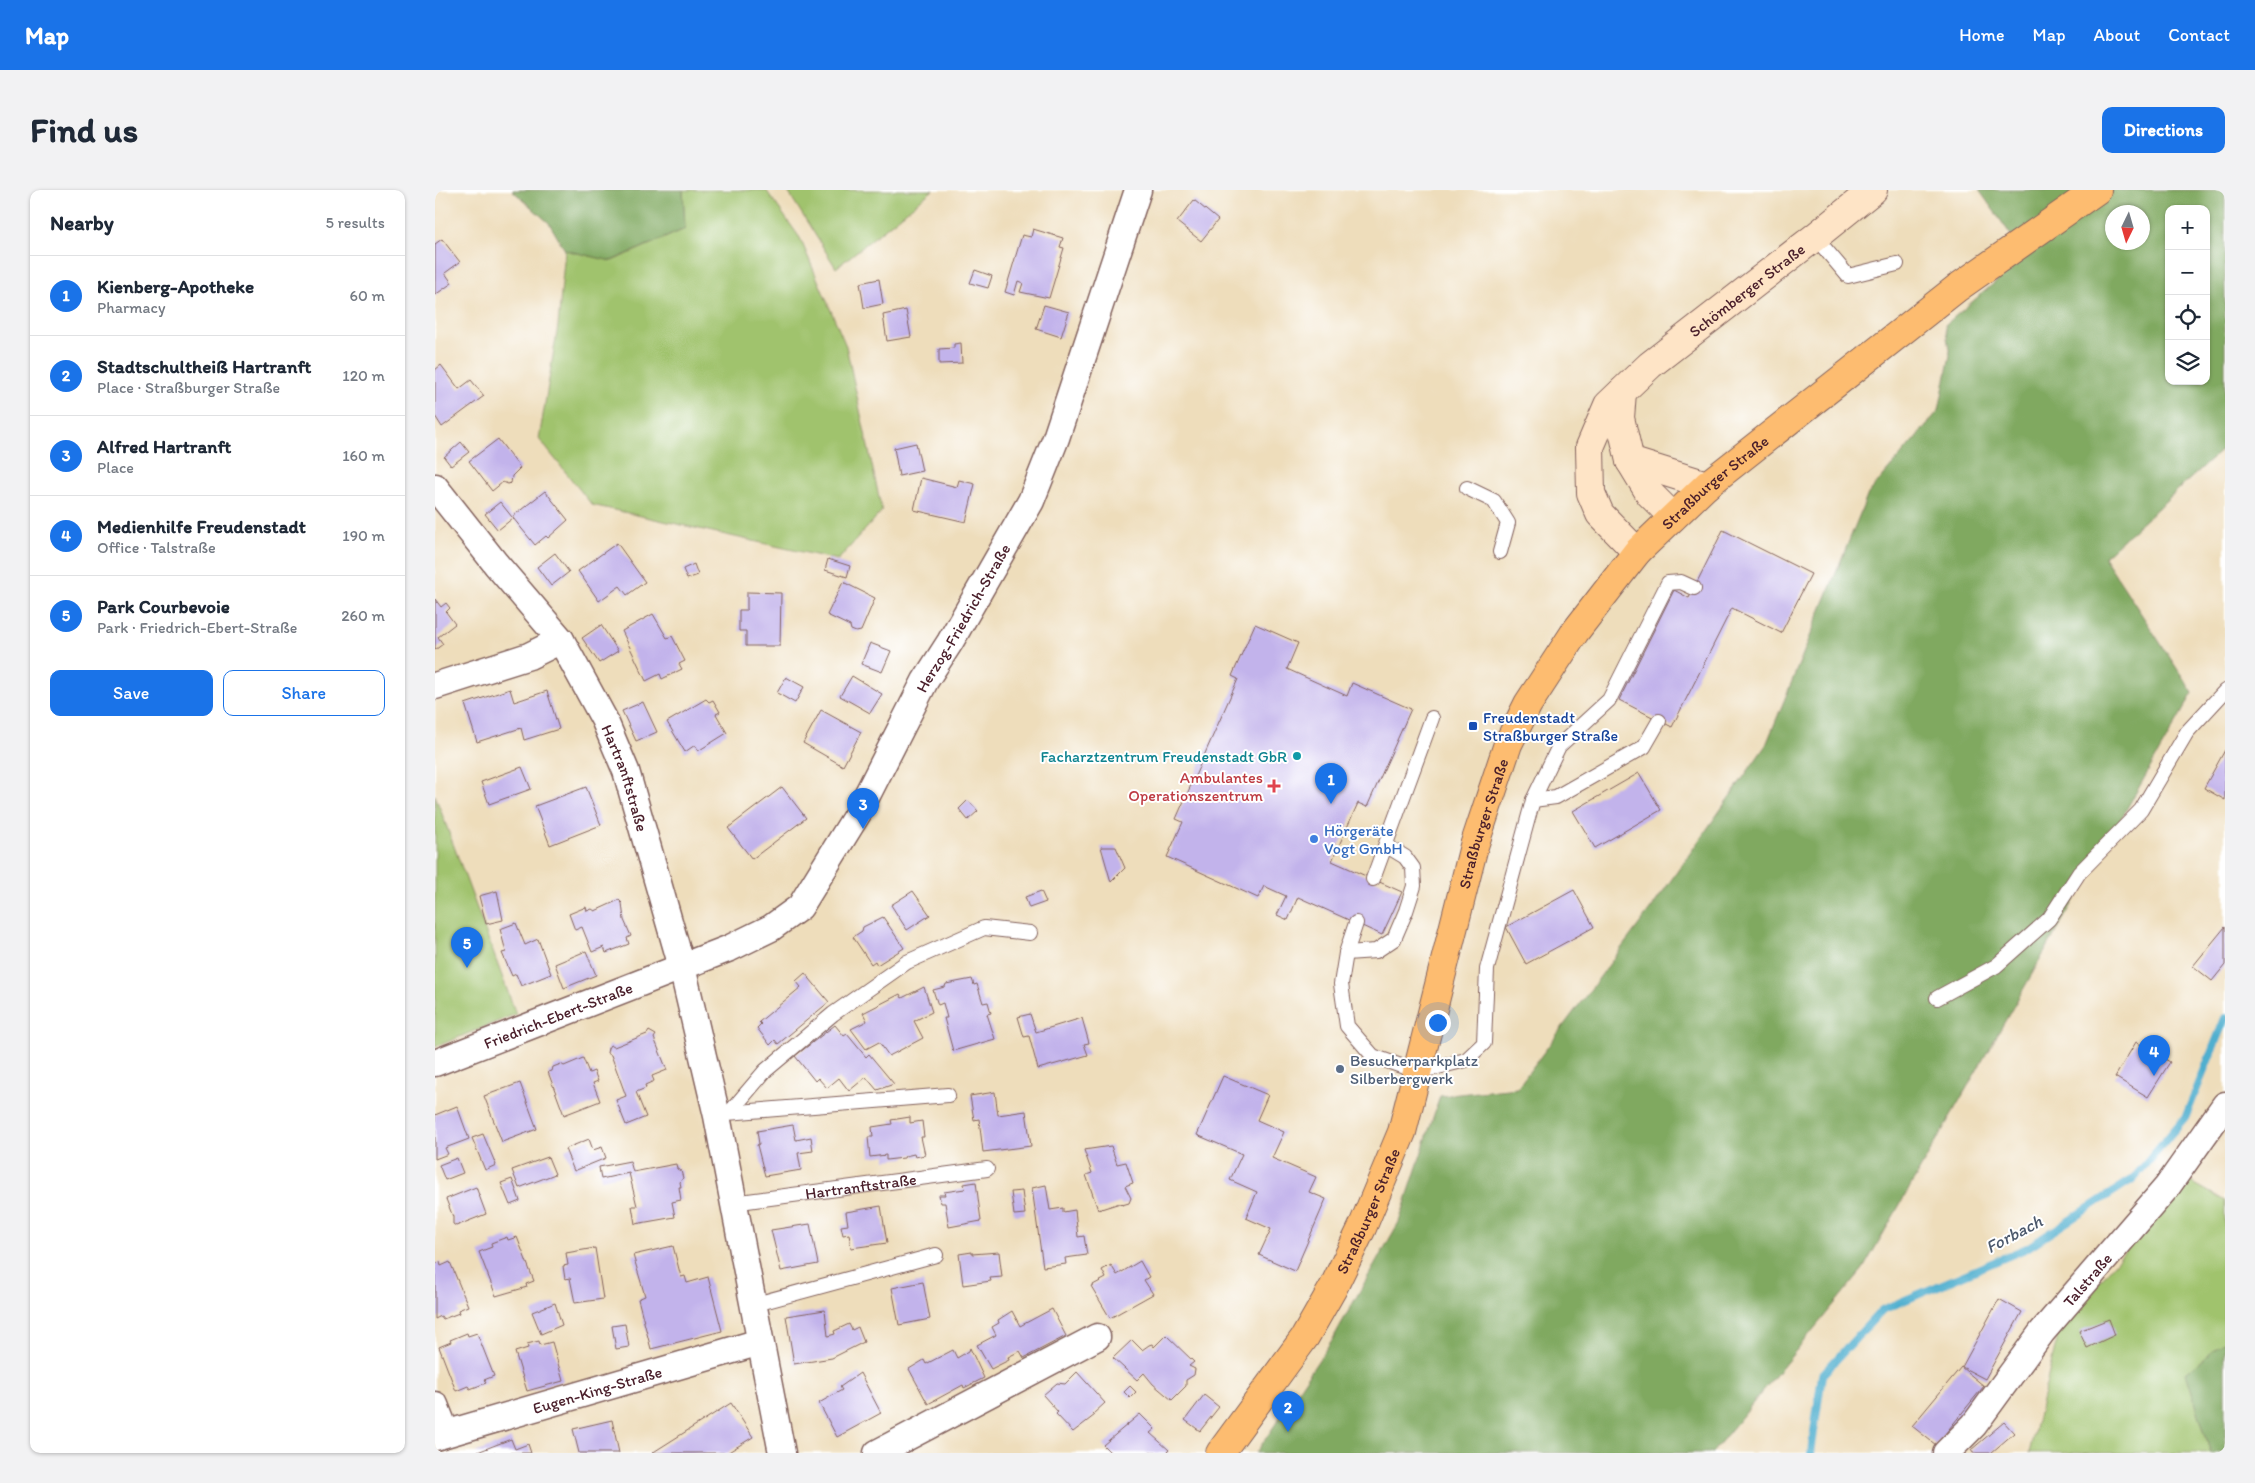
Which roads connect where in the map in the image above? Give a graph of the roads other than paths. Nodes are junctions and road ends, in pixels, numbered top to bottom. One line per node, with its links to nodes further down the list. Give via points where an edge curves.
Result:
1 (1138, 190): 26 (street, Herzog-Friedrich-Straße, via 1031,501 925,681 858,812 800,907 771,928)
2 (1873, 190): 4 (main road, Schömberger Straße)
3 (2097, 190): 8 (main road, Straßburger Straße, via 1957,288)
4 (1815, 237): 5 (lane, via 1848,276); 6 (main road, Schömberger Straße, via 1649,365)
5 (1897, 264)
6 (1622, 392): 7 (main road, via 1620,418); 13 (main road, Schömberger Straße, via 1608,405 1591,447 1591,492 1600,514)
7 (1630, 461): 8 (main road); 11 (main road, via 1650,494)
8 (1707, 484): 11 (main road, Straßburger Straße)
9 (435, 488): 15 (street, Hartranftstraße)
10 (1467, 488): 12 (lane, via 1494,501 1508,523)
11 (1673, 517): 13 (main road, Straßburger Straße)
12 (1500, 552)
13 (1637, 552): 29 (main road, Straßburger Straße, via 1556,659 1508,744 1473,846)
14 (1694, 588): 20 (lane, via 1681,582 1668,583 1609,700 1559,746)
15 (561, 640): 16 (street, via 529,656); 26 (street, Hartranftstraße, via 604,719 626,771)
16 (435, 686)
17 (2225, 691): 27 (lane, via 2187,732 2141,810 2079,873 2049,919 1996,966)
18 (1432, 718): 21 (lane)
19 (1659, 721): 20 (lane, via 1643,747 1557,797)
20 (1533, 800): 29 (lane, via 1487,969 1484,1043 1466,1060)
21 (1387, 846): 22 (lane); 25 (lane, via 1413,868 1414,886 1406,911 1394,939 1376,950)
22 (1373, 879)
23 (1355, 923): 25 (lane)
24 (1030, 933): 32 (lane, via 984,928 907,962 833,1014 765,1071)
25 (1346, 952): 29 (lane, via 1341,984 1347,1026 1373,1056)
26 (682, 966): 28 (street, Friedrich-Ebert-Straße); 32 (street, Hartranftstraße)
27 (1937, 998)
28 (435, 1063)
29 (1418, 1072): 43 (main road, Straßburger Straße, via 1402,1132 1333,1288 1305,1337)
30 (949, 1095): 32 (lane)
31 (2225, 1105): 44 (street, Talstraße, via 2167,1187 2042,1332 1974,1425)
32 (724, 1114): 34 (street, Hartranftstraße)
33 (987, 1169): 34 (lane, Hartranftstraße)
34 (733, 1203): 36 (street, Hartranftstraße)
35 (936, 1255): 36 (lane)
36 (753, 1305): 38 (street, Hartranftstraße)
37 (1097, 1337): 42 (street)
38 (759, 1342): 40 (street, Eugen-King-Straße); 41 (street, Hartranftstraße)
39 (435, 1405): 40 (street)
40 (441, 1435)
41 (782, 1453)
42 (877, 1453)
43 (1220, 1453)
44 (1946, 1453)

